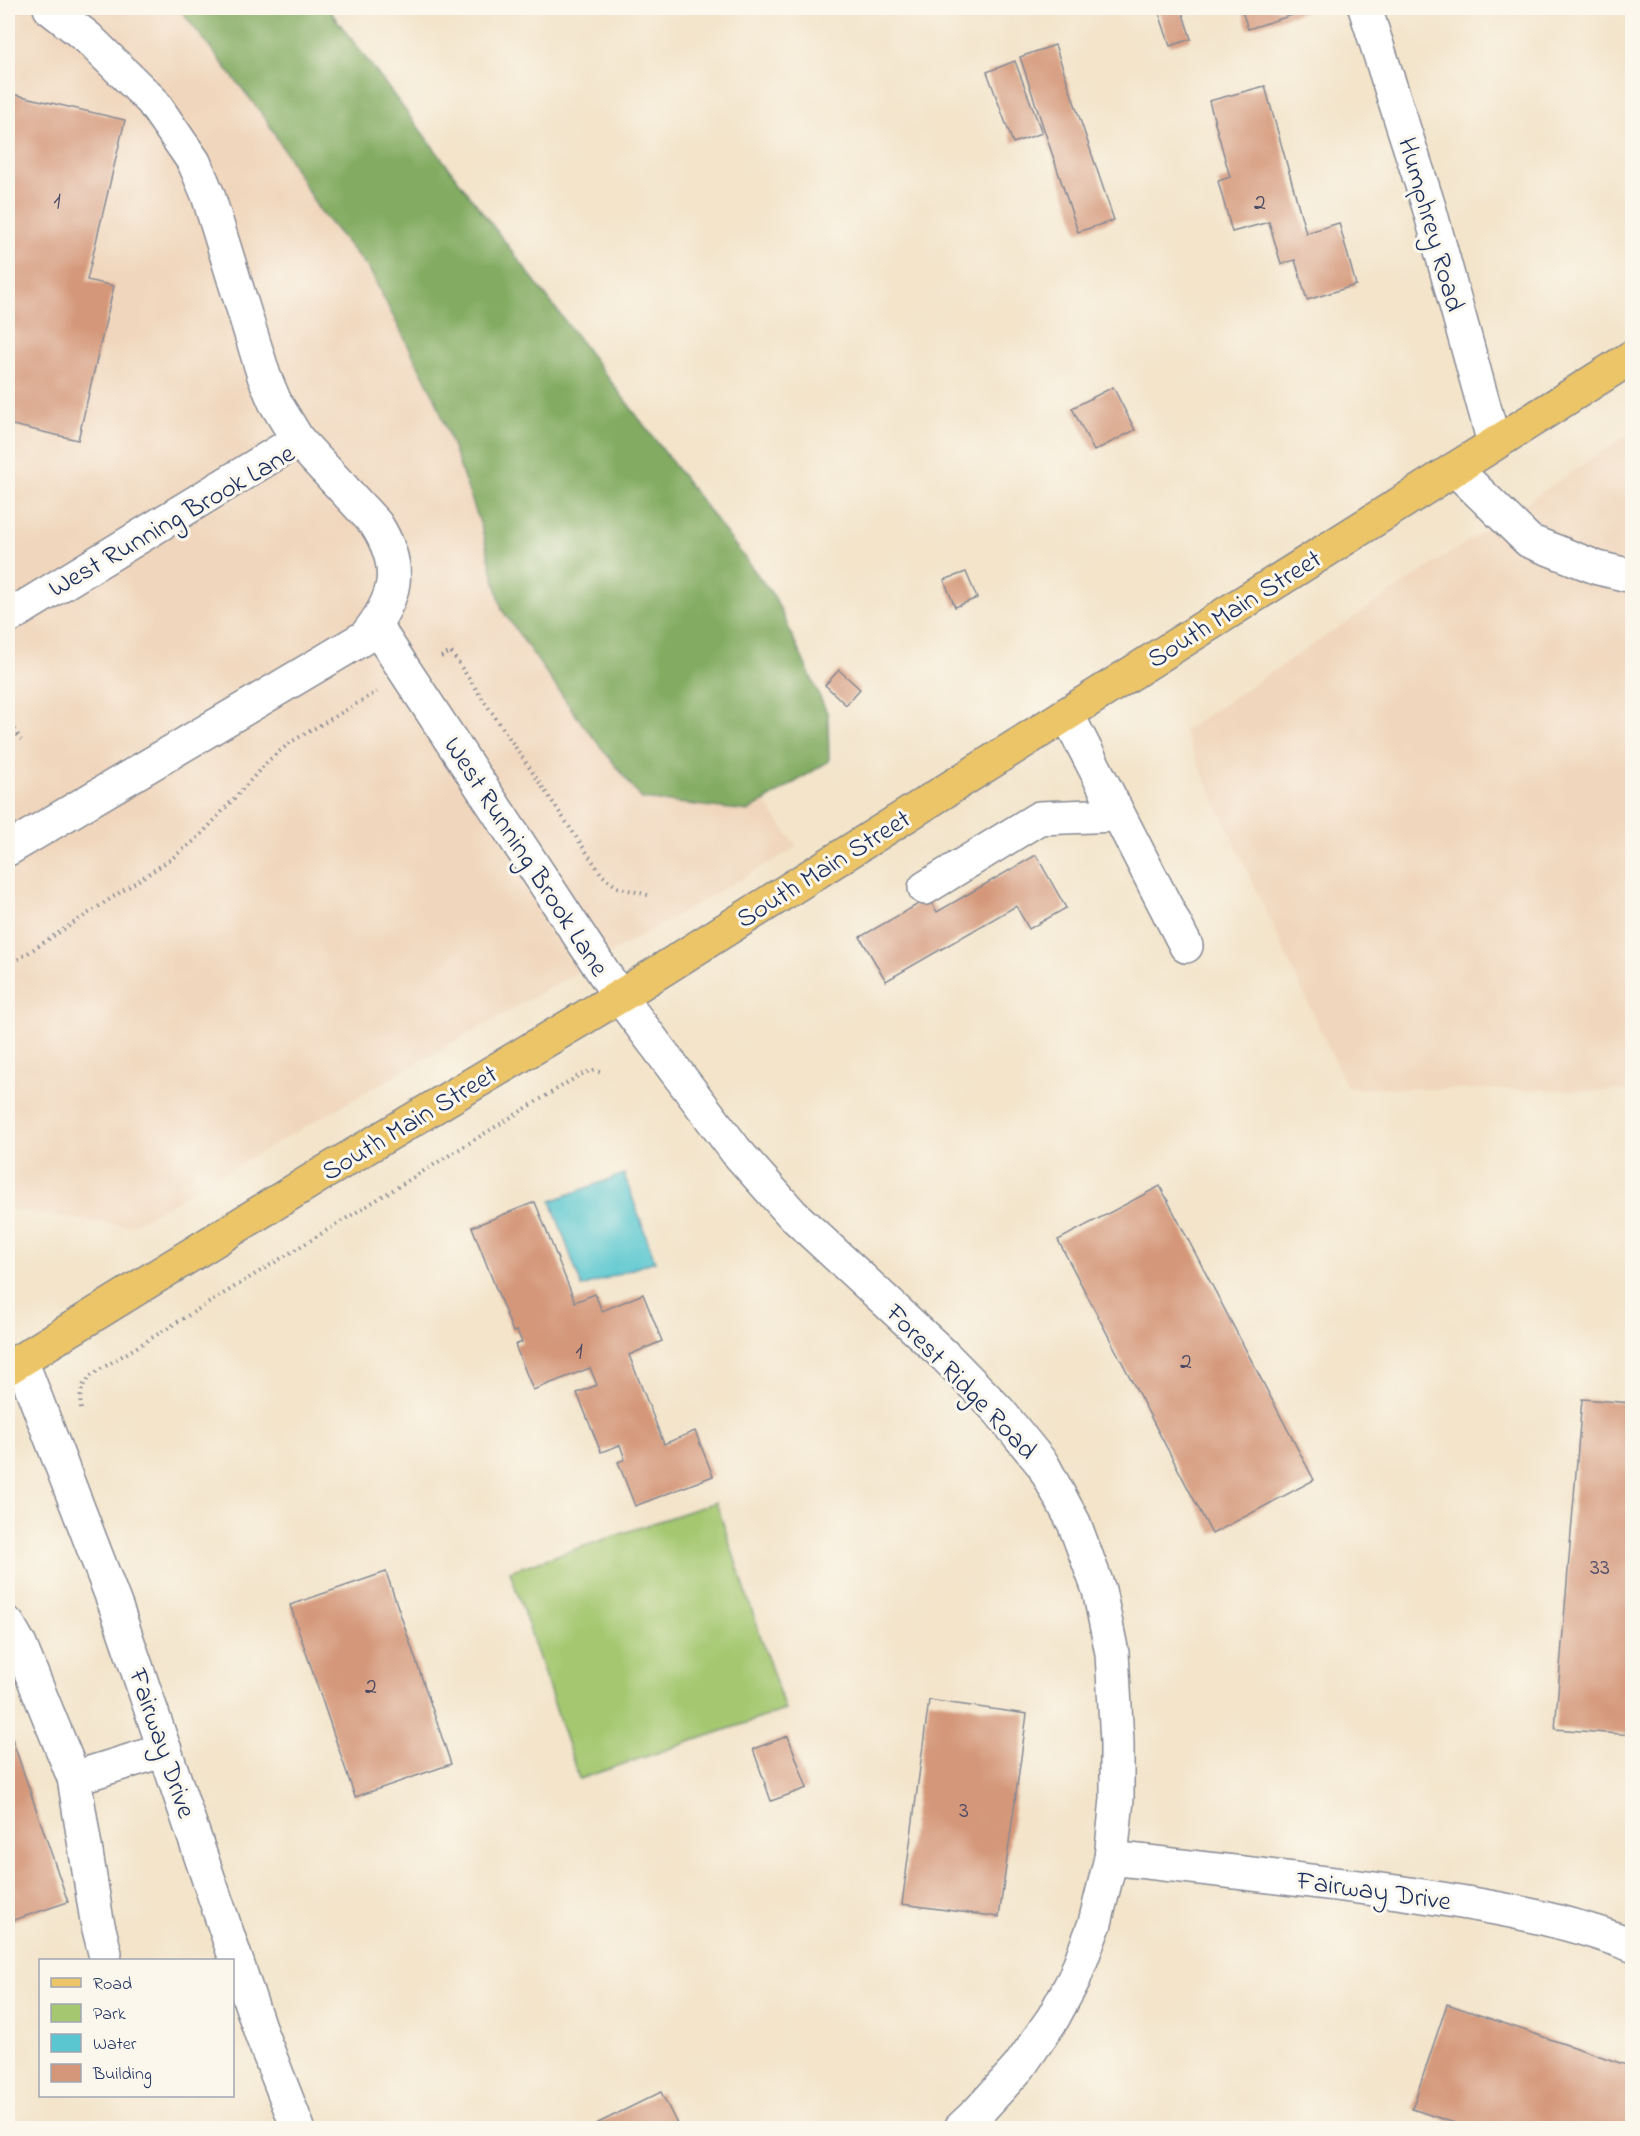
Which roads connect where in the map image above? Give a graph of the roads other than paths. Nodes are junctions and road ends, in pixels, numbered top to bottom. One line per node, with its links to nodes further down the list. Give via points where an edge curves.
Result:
1 (50, 8): 4 (street, via 88,38 153,101 194,162 208,195 264,376)
2 (1365, 8): 5 (street, Humphrey Road, via 1429,207)
3 (1632, 357): 5 (main road, South Main Street)
4 (297, 440): 8 (street, West Running Brook Lane); 9 (street, West Running Brook Lane, via 386,539 394,575 388,604)
5 (1494, 443): 6 (main road, South Main Street)
6 (1455, 469): 7 (street, via 1529,541 1598,568); 10 (main road, South Main Street)
7 (1632, 576)
8 (8, 617)
9 (375, 625): 12 (street, West Running Brook Lane, via 365,638); 15 (street, West Running Brook Lane)
10 (1067, 714): 11 (street); 15 (main road, South Main Street)
11 (1118, 815): 13 (street, via 1039,818); 14 (street)
12 (8, 849)
13 (925, 888)
14 (1185, 946)
15 (620, 996): 16 (main road, South Main Street); 20 (street, Forest Ridge Road, via 736,1151 785,1207 999,1411 1043,1466 1074,1522 1099,1590 1112,1653 1118,1799)
16 (14, 1364): 18 (street, Fairway Drive, via 116,1607)
17 (8, 1624): 19 (street)
18 (165, 1750): 19 (street); 23 (street, Fairway Drive, via 262,2036)
19 (74, 1778): 22 (street)
20 (1111, 1858): 21 (street, Fairway Drive, via 1335,1883 1494,1907 1562,1921); 24 (street, Forest Ridge Road, via 1095,1923 1074,1979 1053,2018 1019,2067)
21 (1632, 1945)
22 (105, 1953)
23 (298, 2128)
24 (961, 2128)

